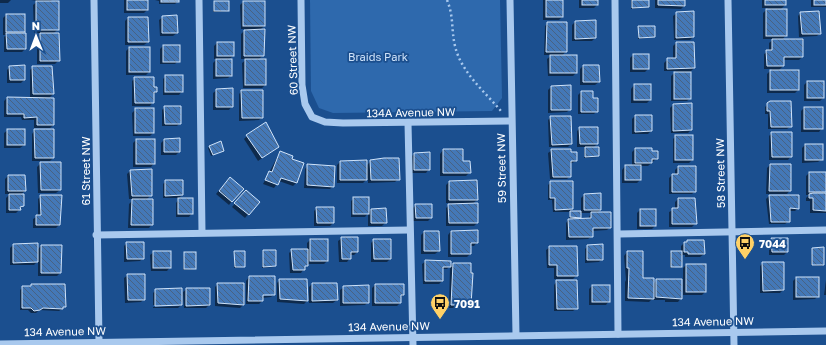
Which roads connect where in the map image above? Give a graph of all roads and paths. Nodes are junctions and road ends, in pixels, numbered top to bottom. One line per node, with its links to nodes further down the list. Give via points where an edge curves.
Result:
1 (94, 0): 16 (street, 61 Street NW)
2 (199, 0): 13 (street)
3 (301, 0): 8 (street, 60 Street NW, via 302,85 305,104)
4 (448, 0): 9 (path, via 452,12 454,45 461,62 476,84)
5 (510, 0): 9 (street, 59 Street NW)
6 (615, 0): 15 (street)
7 (728, 0): 14 (street, 58 Street NW)
8 (312, 118): 10 (street, 134A Avenue NW, via 343,123)
9 (511, 122): 10 (street, 134A Avenue NW); 20 (street, 59 Street NW)
10 (408, 123): 11 (street)
11 (409, 230): 13 (street); 21 (street)
12 (826, 230): 14 (street)
13 (202, 232): 16 (street)
14 (731, 233): 15 (street); 18 (street, 58 Street NW)
15 (619, 234): 19 (street)
16 (96, 235): 22 (street, 61 Street NW)
17 (826, 331): 18 (street, 134 Avenue NW)
18 (733, 332): 19 (street, 134 Avenue NW); 26 (street, 58 Street NW)
19 (618, 334): 20 (street, 134 Avenue NW)
20 (516, 336): 21 (street, 134 Avenue NW)
21 (413, 337): 23 (street, 134 Avenue NW); 25 (street)
22 (99, 342): 23 (street, 134 Avenue NW); 24 (street, 134 Avenue NW)
23 (307, 342)
24 (0, 344)
25 (413, 345)
26 (734, 345)

